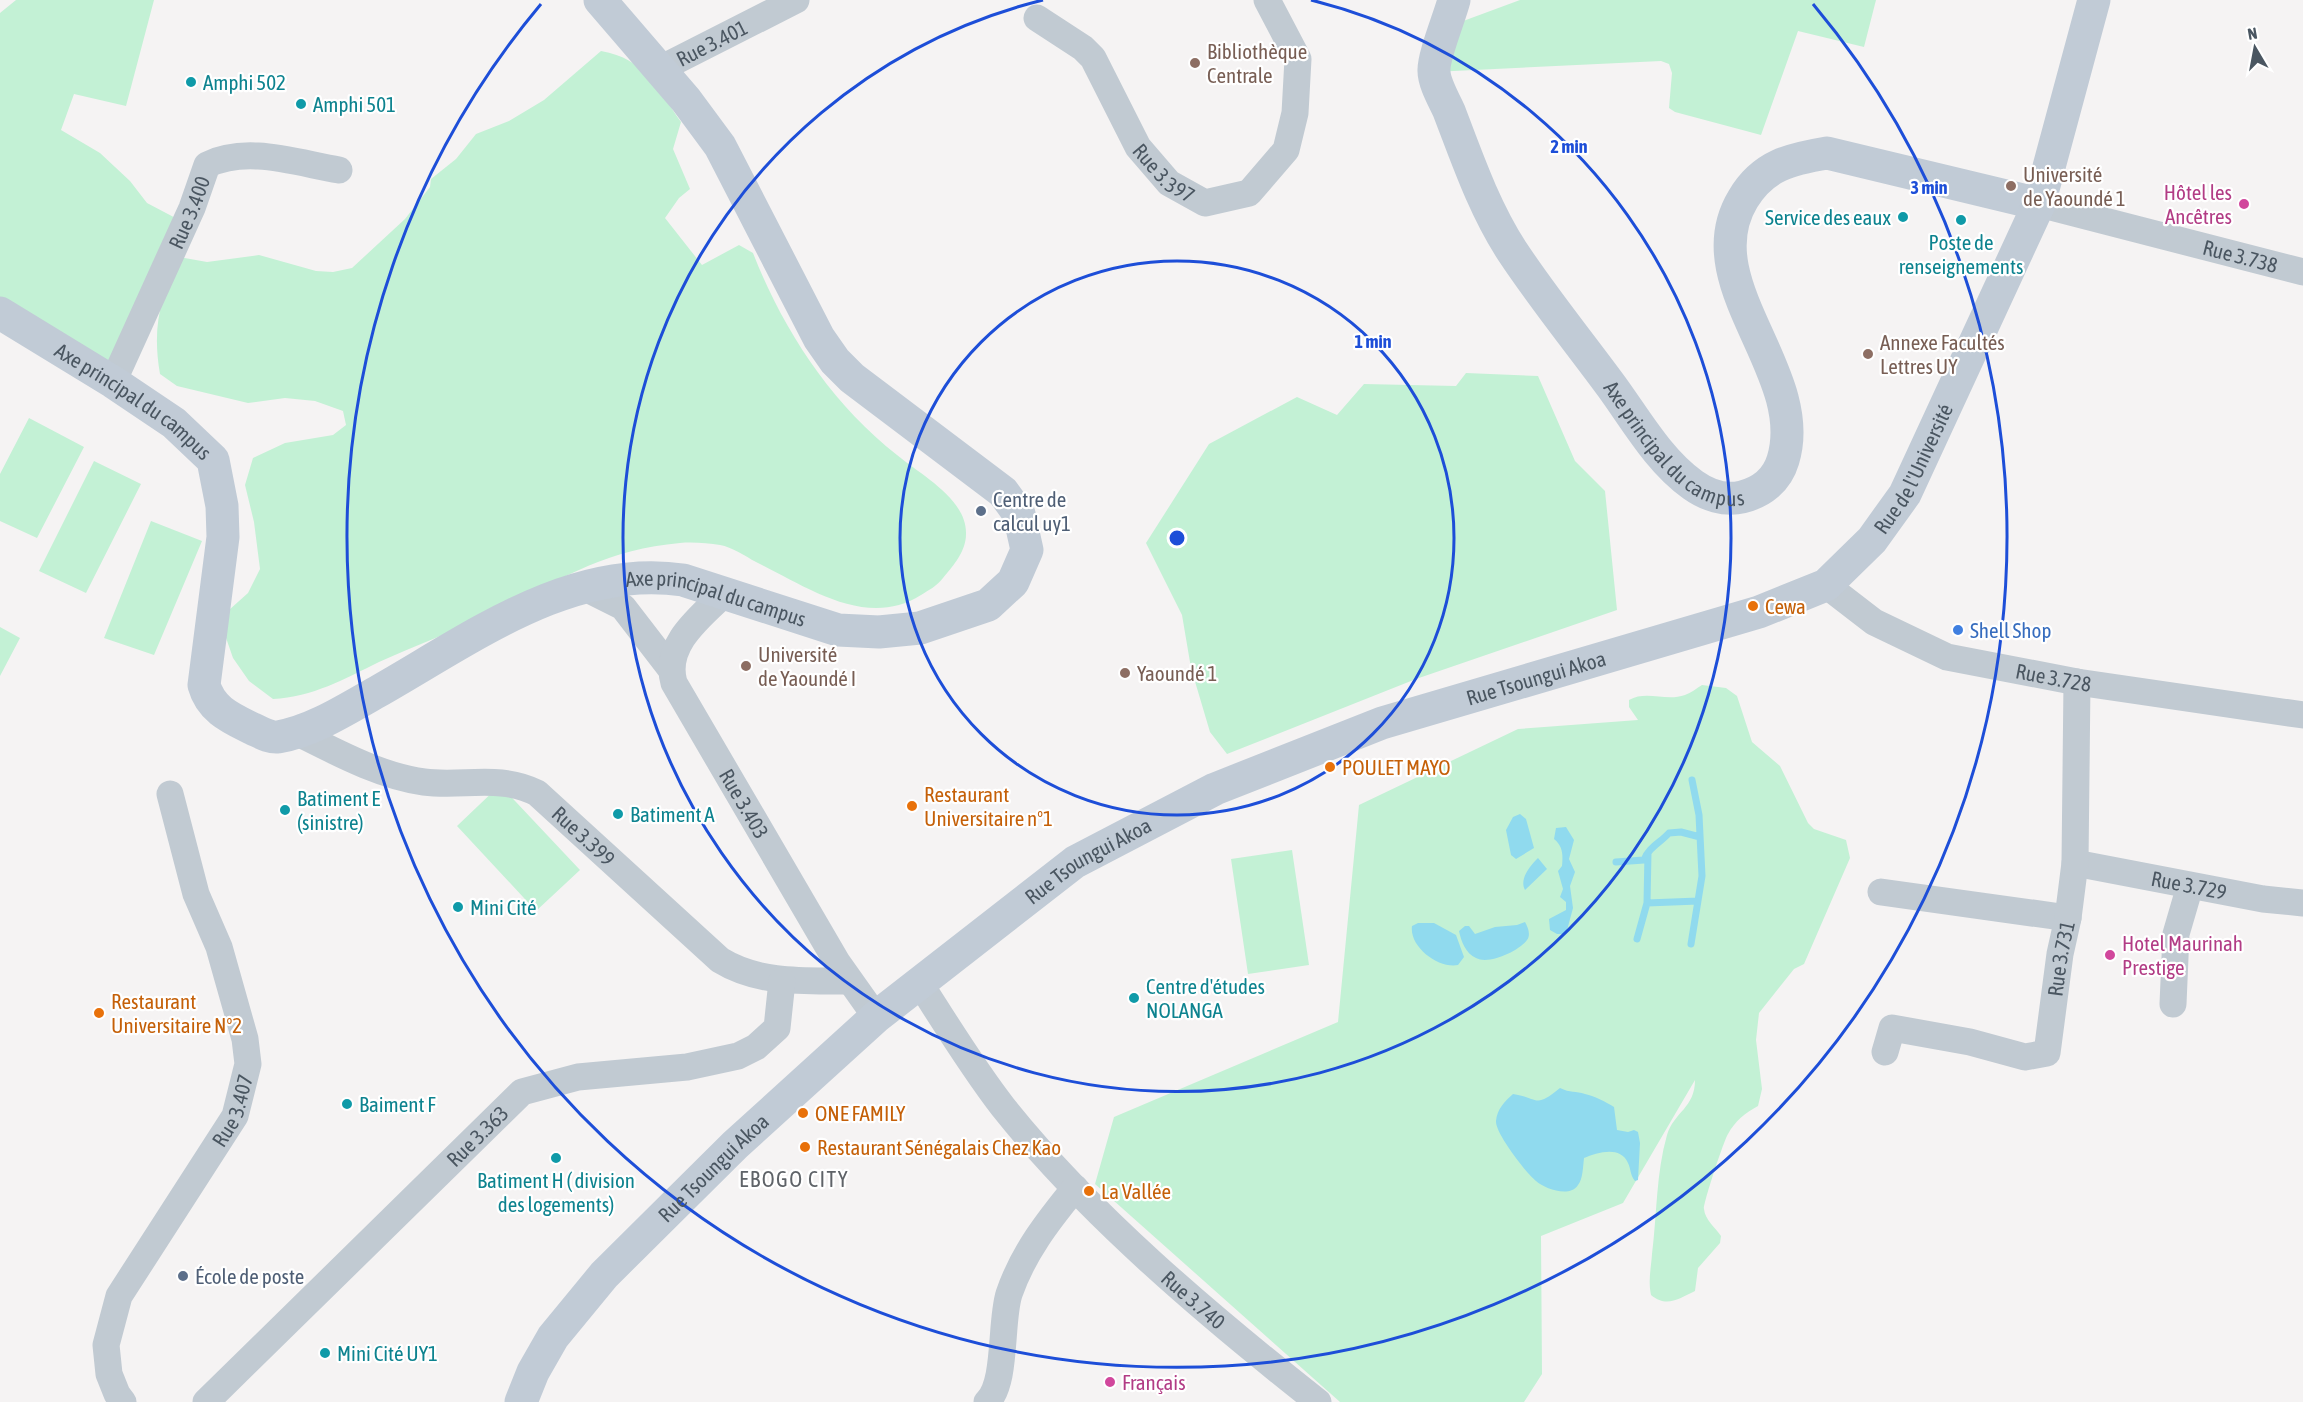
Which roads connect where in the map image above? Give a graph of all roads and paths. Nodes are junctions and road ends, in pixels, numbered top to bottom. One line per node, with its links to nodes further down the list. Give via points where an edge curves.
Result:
1 (600, 0): 7 (street, Axe principal du campus)
2 (796, 0): 7 (street, Rue 3.401)
3 (1267, 0): 6 (street, Rue 3.397, via 1298,59 1295,113 1286,150 1249,193 1205,203 1169,183 1138,147 1093,58)
4 (1454, 0): 9 (street, Axe principal du campus, via 1433,72 1478,185 1511,249 1658,450 1692,485 1717,498 1742,497 1765,488 1780,470 1787,446 1788,416 1731,269 1729,239 1734,214 1751,184 1773,166 1827,153)
5 (2094, 0): 9 (street, Rue de l'Université)
6 (1037, 18)
7 (660, 69): 15 (street, Axe principal du campus, via 720,146 808,317 835,361 1003,492 1019,514 1027,550 1013,582 988,605 920,627 879,632 838,630)
8 (339, 170): 12 (street, Rue 3.400, via 242,154 207,165 192,208)
9 (2038, 204): 10 (street, Rue 3.738); 13 (street, Rue de l'Université, via 1905,494 1872,540)
10 (2303, 273)
11 (0, 313): 12 (street, Axe principal du campus)
12 (113, 382): 19 (street, Axe principal du campus, via 174,423 213,460 222,506 223,537 204,685 207,698 229,718 260,732 275,737)
13 (1826, 585): 17 (street, Rue 3.728, via 1874,622 1947,657); 28 (street, Rue Tsoungui Akoa, via 1759,612 1382,723 1215,789 1075,862)
14 (581, 586): 15 (street, Axe principal du campus, via 632,576 657,576); 16 (street, Rue 3.403, via 623,607); 19 (street, Axe principal du campus, via 508,618 337,715)
15 (725, 593): 16 (street, via 684,635)
16 (670, 668): 27 (street, Rue 3.403, via 684,704)
17 (2077, 682): 18 (street, Rue 3.728); 21 (street, Rue 3.731)
18 (2303, 715)
19 (296, 732): 26 (street, Rue 3.399, via 401,777 425,782 498,781 529,789 720,960 737,971)
20 (170, 794): 33 (street, Rue 3.407, via 196,894 219,947 248,1064 235,1116 119,1296 106,1345 109,1374)
21 (2075, 864): 22 (street, Rue 3.729); 25 (street, Rue 3.731)
22 (2190, 886): 24 (street, Rue 3.729); 29 (street, via 2176,934)
23 (1881, 892): 25 (street)
24 (2303, 903)
25 (2068, 918): 31 (street, Rue 3.731, via 2047,1053 2025,1057 1892,1028)
26 (782, 981): 27 (street, Rue 3.399); 34 (street, Rue 3.363, via 777,1028 756,1047 738,1056 687,1067 578,1077 522,1092)
27 (849, 981): 30 (street, Rue 3.403)
28 (919, 982): 30 (street, Rue Tsoungui Akoa); 32 (street, Rue 3.740, via 1004,1108)
29 (2173, 1004)
30 (876, 1017): 35 (street, Rue Tsoungui Akoa, via 735,1145 604,1275 553,1337)
31 (1885, 1053)
32 (1076, 1188): 36 (street, via 1048,1221 1020,1265 1008,1298 997,1388); 37 (street, Rue 3.740, via 1240,1341)
33 (123, 1402)
34 (206, 1402)
35 (521, 1402)
36 (987, 1402)
37 (1318, 1402)

